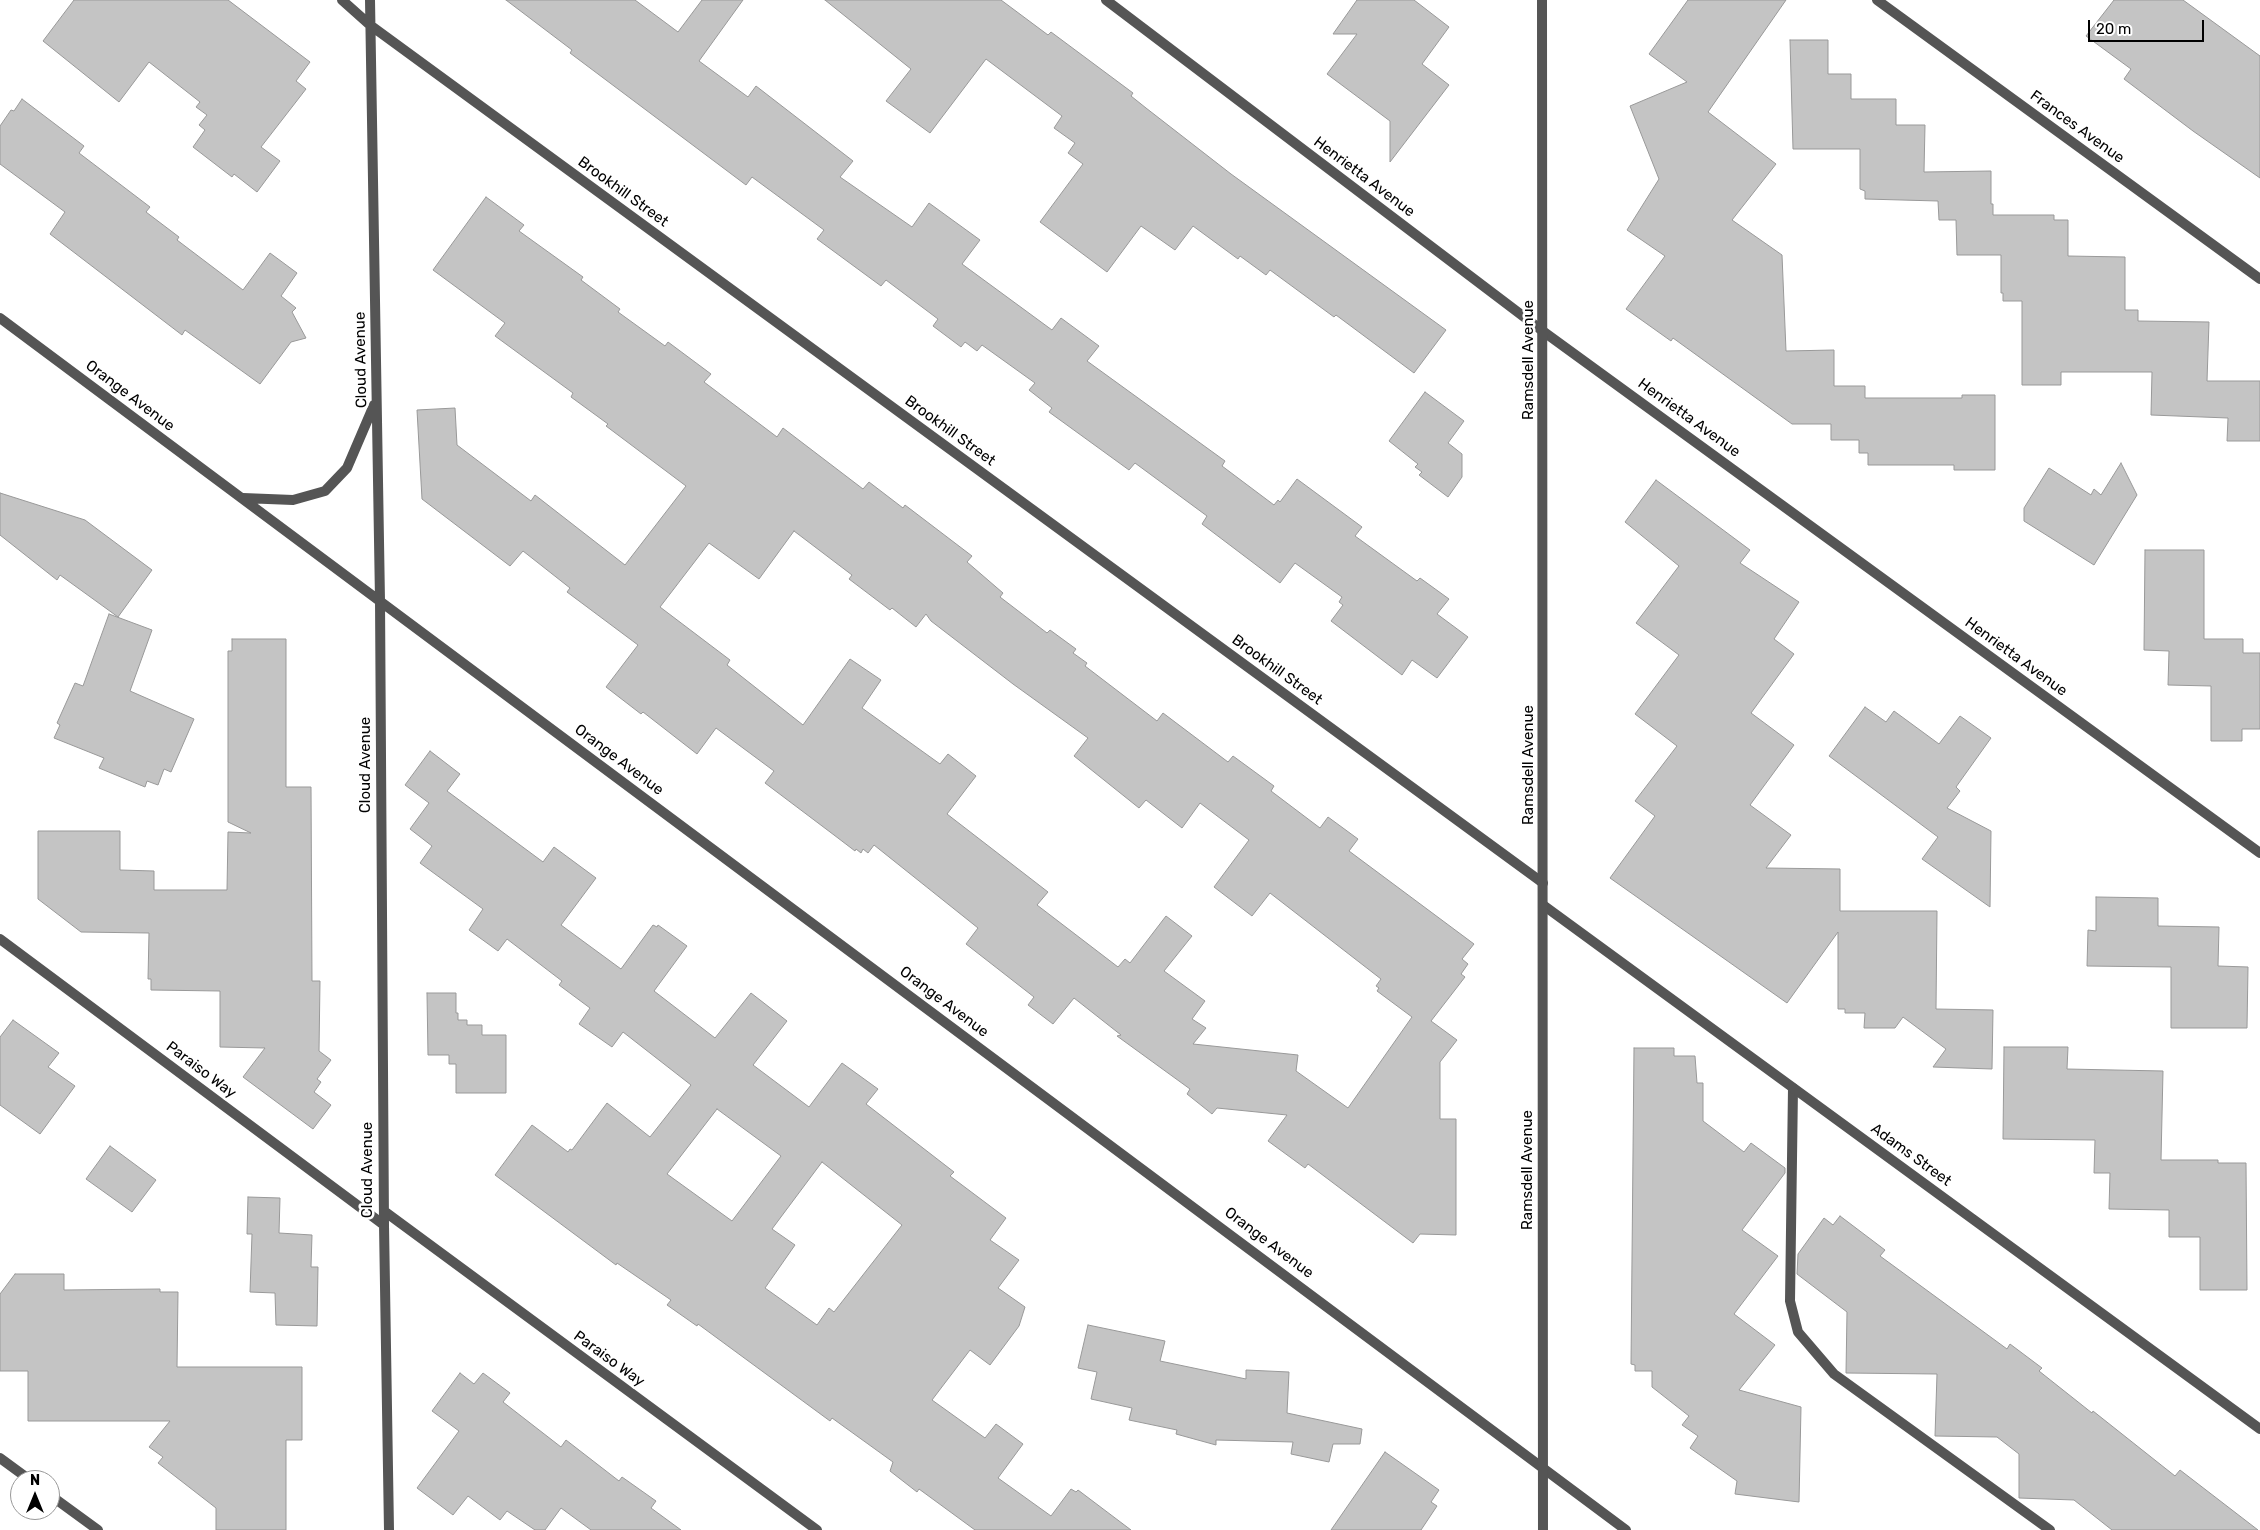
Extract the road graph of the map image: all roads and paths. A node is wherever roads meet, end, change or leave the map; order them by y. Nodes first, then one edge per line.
1 (342, 0) edge
2 (370, 0) edge
3 (1106, 0) edge
4 (1542, 0) edge
5 (1877, 0) edge
6 (370, 25) junction
7 (2260, 279) edge
8 (0, 318) edge
9 (1544, 332) junction
10 (376, 400) junction
11 (243, 498) junction
12 (380, 600) junction
13 (2260, 853) edge
14 (1544, 883) junction
15 (1544, 905) junction
16 (0, 939) edge
17 (1793, 1088) junction
18 (384, 1211) junction
19 (384, 1225) junction
20 (2260, 1429) edge
21 (0, 1458) edge
22 (1544, 1467) junction
23 (16, 1470) edge
24 (60, 1502) edge
25 (98, 1530) edge
26 (389, 1530) edge
27 (817, 1530) edge
28 (1544, 1530) edge
29 (1626, 1530) edge
30 (2050, 1530) edge

1 - 6 street, Brookhill Street
2 - 6 street, Cloud Avenue
3 - 9 street, Henrietta Avenue
4 - 9 street, Ramsdell Avenue
5 - 7 street, Frances Avenue
6 - 10 street, Cloud Avenue
6 - 14 street, Brookhill Street
8 - 11 street, Orange Avenue
9 - 13 street, Henrietta Avenue
9 - 14 street, Ramsdell Avenue
10 - 11 street
10 - 12 street, Cloud Avenue
11 - 12 street, Orange Avenue
12 - 18 street, Cloud Avenue
12 - 22 street, Orange Avenue
14 - 15 street, Ramsdell Avenue
15 - 17 street, Adams Street
15 - 22 street, Ramsdell Avenue
16 - 19 street, Paraiso Way
17 - 20 street, Adams Street
17 - 30 street
18 - 19 street, Cloud Avenue
18 - 27 street, Paraiso Way
19 - 26 street, Cloud Avenue
21 - 23 street
22 - 28 street, Ramsdell Avenue
22 - 29 street, Orange Avenue
24 - 25 street

